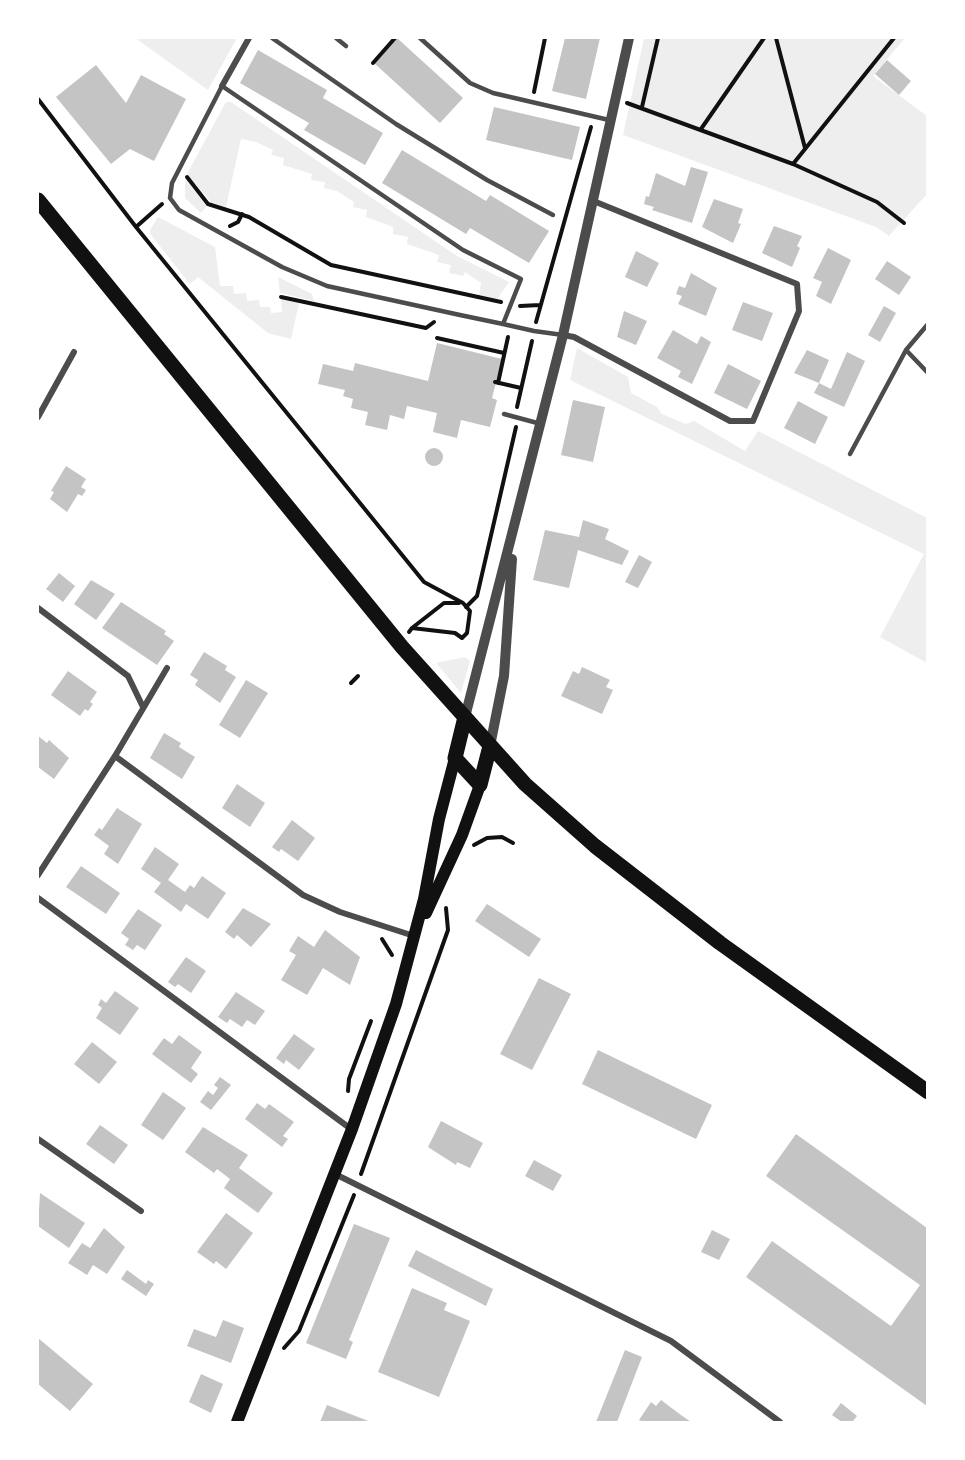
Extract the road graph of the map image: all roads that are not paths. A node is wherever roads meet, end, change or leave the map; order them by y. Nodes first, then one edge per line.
1 (249, 38) edge
2 (272, 38) edge
3 (336, 38) edge
4 (420, 38) edge
5 (629, 38) edge
6 (346, 46) dead end
7 (222, 86) junction
8 (609, 120) junction
9 (38, 200) edge
10 (591, 200) junction
11 (553, 215) dead end
12 (503, 324) junction
13 (927, 324) edge
14 (563, 335) junction
15 (906, 350) junction
16 (74, 352) dead end
17 (927, 373) edge
18 (504, 414) dead end
19 (38, 417) edge
20 (541, 424) junction
21 (850, 454) dead end
22 (513, 535) junction
23 (38, 608) edge
24 (167, 668) dead end
25 (143, 707) junction
26 (465, 717) junction
27 (490, 746) junction
28 (116, 756) junction
29 (454, 758) junction
30 (480, 785) junction
31 (38, 875) edge
32 (38, 898) edge
33 (415, 936) junction
34 (927, 1092) edge
35 (348, 1126) junction
36 (38, 1139) edge
37 (335, 1174) junction
38 (141, 1211) dead end
39 (237, 1422) edge
40 (780, 1422) edge

1 - 7 street
2 - 11 lane
3 - 6 lane
4 - 8 lane
5 - 8 street
7 - 12 lane
7 - 12 lane
8 - 10 street
9 - 26 main road
10 - 14 street
10 - 14 street
12 - 14 lane
13 - 15 lane
14 - 20 street
15 - 17 lane
15 - 21 lane
16 - 19 street
18 - 20 lane
20 - 22 street
22 - 26 street
22 - 27 street
23 - 25 street
24 - 25 street
25 - 28 street
26 - 27 main road
26 - 29 main road
27 - 30 main road
27 - 34 main road
28 - 31 street
28 - 33 street
29 - 30 main road
29 - 33 main road
30 - 33 main road
32 - 35 street
33 - 35 main road
35 - 37 main road
36 - 38 street
37 - 39 main road
37 - 40 street

